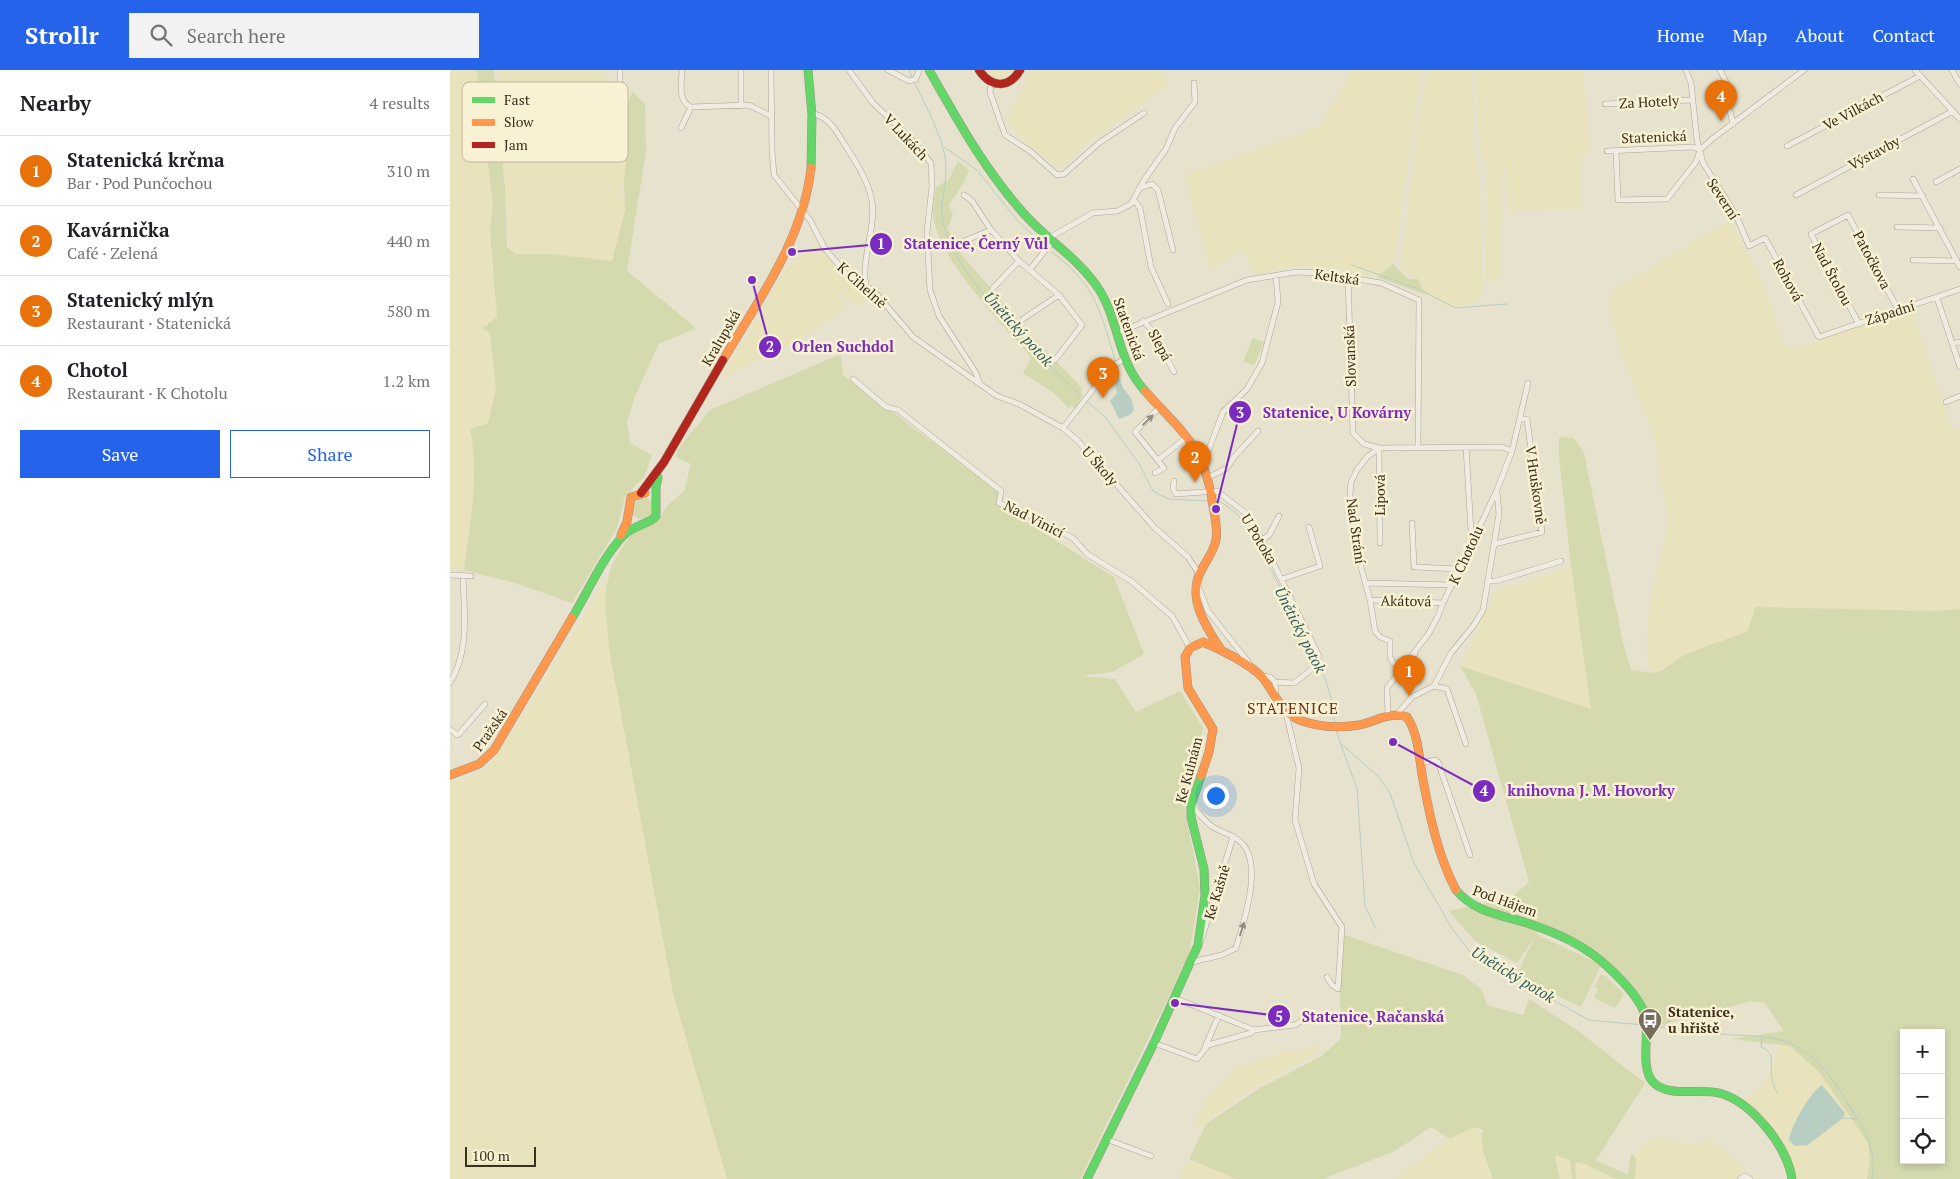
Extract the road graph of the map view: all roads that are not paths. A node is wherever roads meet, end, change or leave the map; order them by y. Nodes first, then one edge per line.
1 (620, 70) edge
2 (682, 70) edge
3 (741, 70) edge
4 (771, 70) edge
5 (808, 70) edge
6 (849, 70) edge
7 (888, 70) edge
8 (919, 70) edge
9 (929, 70) edge
10 (979, 70) edge
11 (1020, 70) edge
12 (1686, 70) edge
13 (1720, 70) edge
14 (1804, 70) edge
15 (1914, 70) edge
16 (1952, 70) edge
17 (1920, 76) junction
18 (1960, 77) edge
19 (620, 82) dead end
20 (1194, 83) dead end
21 (1960, 84) edge
22 (991, 85) junction
23 (1693, 100) junction
24 (1605, 104) dead end
25 (741, 106) junction
26 (691, 107) junction
27 (1953, 112) junction
28 (1144, 113) dead end
29 (814, 114) junction
30 (771, 116) junction
31 (1960, 119) edge
32 (1733, 124) junction
33 (681, 128) dead end
34 (1787, 146) dead end
35 (1700, 150) junction
36 (1608, 151) dead end
37 (1616, 151) junction
38 (1960, 169) edge
39 (1913, 179) dead end
40 (1936, 182) dead end
41 (1140, 188) junction
42 (964, 195) dead end
43 (1796, 195) dead end
44 (1878, 195) dead end
45 (1922, 196) junction
46 (1134, 200) junction
47 (804, 214) junction
48 (1848, 215) joint
49 (1897, 227) dead end
50 (1940, 228) junction
51 (991, 230) junction
52 (957, 244) dead end
53 (1049, 244) junction
54 (1749, 246) joint
55 (1173, 250) dead end
56 (1913, 260) dead end
57 (1019, 261) junction
58 (1958, 264) edge
59 (1030, 269) junction
60 (1276, 276) junction
61 (1348, 277) junction
62 (866, 286) junction
63 (993, 288) dead end
64 (1960, 289) edge
65 (1059, 295) junction
66 (1937, 298) junction
67 (1168, 304) dead end
68 (1896, 306) dead end
69 (1023, 319) dead end
70 (1143, 321) junction
71 (1859, 324) junction
72 (1117, 333) junction
73 (1819, 337) joint
74 (1960, 342) edge
75 (1952, 344) junction
76 (1055, 360) dead end
77 (1121, 361) junction
78 (1960, 367) edge
79 (1174, 372) dead end
80 (853, 379) dead end
81 (979, 382) junction
82 (1528, 383) dead end
83 (1960, 396) edge
84 (1946, 402) dead end
85 (1160, 407) junction
86 (1524, 419) junction
87 (1063, 428) junction
88 (1258, 432) dead end
89 (1187, 437) junction
90 (1418, 446) junction
91 (1466, 447) junction
92 (1380, 448) junction
93 (1512, 451) junction
94 (1158, 460) junction
95 (664, 462) junction
96 (1204, 462) junction
97 (1155, 473) dead end
98 (1209, 476) junction
99 (1174, 480) dead end
100 (1497, 490) junction
101 (642, 493) junction
102 (1211, 493) junction
103 (656, 501) junction
104 (627, 514) junction
105 (1279, 516) dead end
106 (1412, 523) dead end
107 (639, 524) junction
108 (1309, 527) dead end
109 (1474, 537) junction
110 (1262, 540) junction
111 (1380, 543) dead end
112 (616, 544) junction
113 (1495, 544) junction
114 (1561, 561) dead end
115 (1459, 570) junction
116 (450, 575) edge
117 (463, 576) junction
118 (471, 576) dead end
119 (1198, 578) junction
120 (1282, 579) junction
121 (1489, 581) junction
122 (1365, 583) junction
123 (1452, 585) junction
124 (1370, 600) junction
125 (1443, 603) junction
126 (1206, 626) junction
127 (1203, 642) junction
128 (1190, 648) junction
129 (1221, 650) junction
130 (1415, 654) junction
131 (1319, 656) dead end
132 (1250, 668) junction
133 (1312, 669) dead end
134 (1261, 676) junction
135 (1274, 682) junction
136 (450, 683) edge
137 (1434, 686) junction
138 (1276, 699) junction
139 (485, 704) dead end
140 (1286, 712) junction
141 (1398, 713) junction
142 (1388, 716) junction
143 (452, 731) edge
144 (450, 738) edge
145 (1466, 744) dead end
146 (1420, 763) junction
147 (450, 775) edge
148 (1191, 805) junction
149 (1233, 837) junction
150 (1470, 854) dead end
151 (1198, 945) junction
152 (1192, 962) junction
153 (1327, 977) dead end
154 (1175, 998) junction
155 (1218, 1015) junction
156 (1306, 1018) dead end
157 (1254, 1030) junction
158 (1154, 1043) junction
159 (1204, 1048) junction
160 (1106, 1139) junction
161 (1152, 1156) dead end
162 (1087, 1179) edge
163 (1740, 1179) edge
164 (1750, 1179) edge
165 (1792, 1179) edge

1 - 19 street
2 - 26 street
3 - 25 street
4 - 30 street, K Cihelně
5 - 29 street, Kralupská
6 - 81 street, V Lukách
7 - 8 street
9 - 53 street, Statenická
10 - 22 street
11 - 22 street
12 - 23 street, Severní
13 - 32 street
14 - 32 street
15 - 17 street
16 - 18 street
16 - 21 street
17 - 27 street
17 - 34 street, Ve Vilkách
20 - 41 street
22 - 28 street
23 - 24 street, Za Hotely
23 - 35 street, Severní
25 - 26 street
25 - 30 street
26 - 33 street
27 - 31 street
27 - 43 street, Výstavby
29 - 47 street, Kralupská
29 - 62 street
30 - 47 street, K Cihelně
32 - 35 street
35 - 37 street, Statenická
35 - 37 street
35 - 54 street, Severní
36 - 37 street, Statenická
38 - 40 street
39 - 45 street
41 - 46 street
41 - 55 street
42 - 51 street
44 - 45 street
45 - 50 street
46 - 53 street
46 - 67 street
47 - 62 street, K Cihelně
47 - 95 street, Kralupská
48 - 68 street, Patočkova
48 - 71 street, Nad Štolou
49 - 50 street
50 - 58 street
51 - 52 street
51 - 57 street
53 - 59 street
53 - 72 street, Statenická
54 - 73 street, Rohová
56 - 58 street
57 - 59 street
57 - 63 street
59 - 65 street
60 - 61 street, Keltská
60 - 70 street, Keltská
60 - 96 street
61 - 90 street, Keltská
61 - 92 street, Slovanská
62 - 81 street, K Cihelně
64 - 66 street, Západní
65 - 69 street
65 - 76 street
66 - 71 street, Západní
66 - 75 street
70 - 72 street, Keltská
70 - 79 street, Slepá
71 - 73 street, Západní
72 - 77 street, Statenická
74 - 75 street
75 - 78 street
77 - 85 street, Statenická
77 - 87 street
80 - 128 street, Nad Vinicí
81 - 87 street, U Školy
82 - 86 street, K Chotolu
83 - 84 street
85 - 89 street, Statenická
94 -> 85 street
86 - 93 street, K Chotolu
86 - 113 street, V Hruškovně
87 - 119 street, U Školy
88 - 98 street
89 - 94 street
89 - 96 street, Statenická
90 - 91 street
90 - 92 street
91 - 93 street
91 - 109 street
92 - 111 street, Lipová
92 - 122 street, Nad Strání
93 - 100 street, K Chotolu
94 - 97 street
95 - 101 street, Kralupská
95 - 103 street
96 - 98 street, Statenická
98 - 102 street, Statenická
99 - 102 street
100 - 109 street, K Chotolu
100 - 113 street
101 - 103 street
101 - 104 street
102 - 110 street, U Potoka
102 - 119 street, Statenická
103 - 107 street
104 - 107 street
104 - 112 street
105 - 110 street
106 - 115 street
107 - 112 street
108 - 120 street
109 - 115 street, K Chotolu
110 - 120 street, U Potoka
112 - 147 street, Pražská
113 - 121 street
114 - 121 street
115 - 123 street, K Chotolu
116 - 117 street
117 - 118 street
117 - 136 street
119 - 126 street
119 - 132 street, U Školy
120 - 131 street, U Potoka
121 - 137 street
122 - 123 street
122 - 124 street, Nad Strání
123 - 125 street, K Chotolu
124 - 125 street, Akátová
124 - 130 street, Nad Strání
125 - 130 street, K Chotolu
126 - 127 street
126 - 129 street
127 - 128 street
127 - 129 street
128 - 148 street, Ke Kulnám
129 - 132 street
130 - 142 street, K Chotolu
132 - 134 street
133 - 135 street
134 - 135 street
134 - 138 street
135 - 138 street
137 - 141 street
137 - 145 street
138 - 140 street
139 - 143 street
140 - 142 street
140 - 153 street
141 - 142 street
141 - 146 street, Pod Hájem
143 - 144 street
146 - 150 street
146 - 165 street, Pod Hájem
148 - 149 street
148 - 151 street, Ke Kulnám
149 - 151 street, Ke Kašně
152 -> 149 street
151 - 152 street, Ke Kulnám
152 - 154 street, Ke Kulnám
154 - 155 street
154 - 158 street, Ke Kulnám
155 - 157 street
155 - 159 street
156 - 157 street
157 - 159 street
158 - 159 street
158 - 160 street, Ke Kulnám
160 - 161 street
160 - 162 street, Ke Kulnám
163 - 164 street

